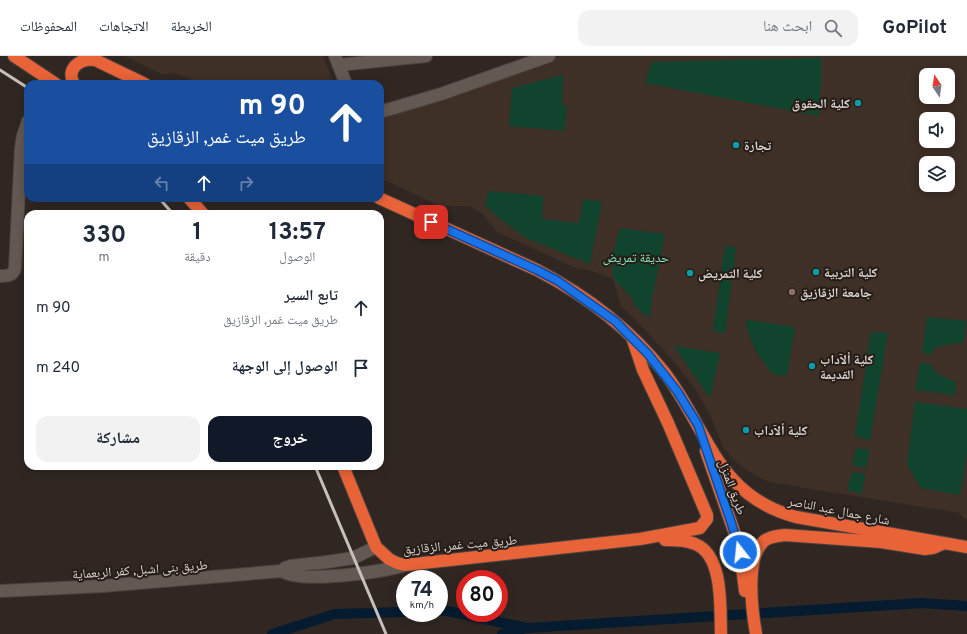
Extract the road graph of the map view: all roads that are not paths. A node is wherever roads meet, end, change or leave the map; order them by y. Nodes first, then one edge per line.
1 (87, 56) edge
2 (426, 56) edge
3 (549, 56) edge
4 (18, 57) edge
5 (531, 59) edge
6 (337, 60) edge
7 (98, 61) junction
8 (50, 80) edge
9 (73, 80) edge
10 (137, 80) edge
11 (344, 80) edge
12 (384, 111) edge
13 (24, 131) edge
14 (384, 200) edge
15 (192, 202) edge
16 (200, 210) edge
17 (0, 276) edge
18 (632, 337) junction
19 (698, 425) junction
20 (345, 470) edge
21 (640, 539) junction
22 (944, 543) junction
23 (376, 547) junction
24 (967, 547) edge
25 (406, 565) junction
26 (282, 571) junction
27 (747, 582) junction
28 (0, 591) edge
29 (721, 634) edge
30 (749, 634) edge
31 (756, 634) edge

1 - 7 highway
2 - 6 street
3 - 5 street
4 - 8 highway
5 - 12 street
6 - 11 street
7 - 9 highway
7 - 10 highway
13 - 17 street
14 - 18 highway, طريق ميت غمر, الزقازيق
15 - 16 highway
18 - 19 highway, طريق ميت غمر, الزقازيق
18 - 21 highway, طريق ميت غمر, الزقازيق
19 - 22 highway, شارع جمال عبد الناصر
19 - 27 highway, طريق المنزل
20 - 23 highway, طريق ميت غمر, الزقازيق
21 - 25 highway, طريق ميت غمر, الزقازيق
21 - 29 highway, طريق ميت غمر, الزقازيق
22 - 24 highway, شارع جمال عبد الناصر
22 - 27 highway
23 - 25 highway, طريق ميت غمر, الزقازيق
23 - 26 street
25 - 26 street
26 - 28 street, طريق بنى اشبل, كفر الربعماية
27 - 30 highway
27 - 31 highway

